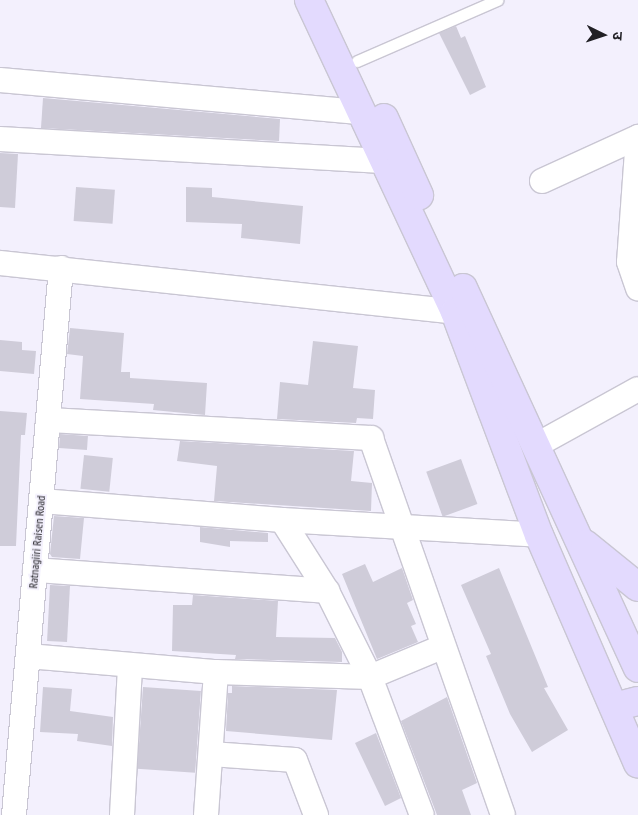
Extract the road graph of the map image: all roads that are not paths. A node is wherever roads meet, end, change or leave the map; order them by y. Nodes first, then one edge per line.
1 (309, 0) edge
2 (328, 0) edge
3 (497, 0) edge
4 (357, 61) junction
5 (0, 80) edge
6 (362, 112) junction
7 (0, 139) edge
8 (382, 161) junction
9 (637, 176) edge
10 (542, 181) dead end
11 (0, 263) edge
12 (61, 268) junction
13 (635, 271) edge
14 (454, 312) junction
15 (638, 389) edge
16 (48, 420) junction
17 (536, 446) junction
18 (41, 501) junction
19 (282, 520) junction
20 (400, 527) junction
21 (540, 535) junction
22 (580, 540) junction
23 (35, 570) junction
24 (638, 586) edge
25 (327, 591) junction
26 (442, 647) junction
27 (28, 656) junction
28 (637, 663) edge
29 (130, 665) junction
30 (596, 666) junction
31 (216, 672) junction
32 (370, 678) junction
33 (626, 704) edge
34 (211, 754) junction
35 (638, 764) edge
36 (14, 815) edge
37 (122, 815) edge
38 (206, 815) edge
39 (316, 815) edge
40 (422, 815) edge
41 (503, 815) edge

1 - 6 main road
2 - 4 main road
3 - 4 lane
4 - 17 main road
5 - 6 street
6 - 8 main road
7 - 8 street
8 - 14 main road
9 - 10 street
9 - 13 street
11 - 12 street
12 - 14 street
12 - 16 street, Ratnagiiri Raisen Road
14 - 21 main road
15 - 17 street
16 - 18 street, Ratnagiiri Raisen Road
16 - 20 street
17 - 22 main road
18 - 19 street
18 - 23 street, Ratnagiiri Raisen Road
19 - 20 street
19 - 25 street
20 - 21 street
20 - 26 street
21 - 30 main road
22 - 24 main road
22 - 28 main road
23 - 25 street
23 - 27 street, Ratnagiiri Raisen Road
25 - 32 street
26 - 32 street
26 - 41 street
27 - 29 street
27 - 36 street, Ratnagiiri Raisen Road
28 - 30 main road
29 - 31 street
29 - 37 street
30 - 33 main road
31 - 32 street
31 - 34 street
32 - 40 street
33 - 35 main road
34 - 38 street
34 - 39 street

